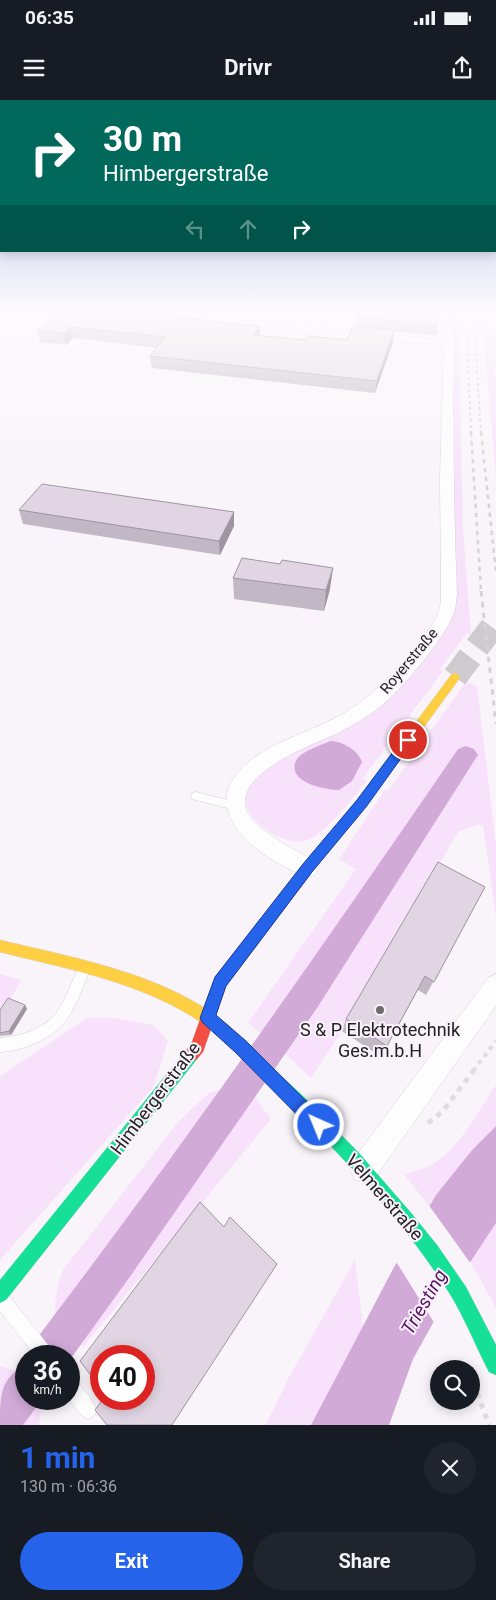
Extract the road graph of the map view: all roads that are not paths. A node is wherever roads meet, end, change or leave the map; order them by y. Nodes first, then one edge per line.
1 (450, 373) edge
2 (455, 677) tunnel mouth
3 (196, 796) dead end
4 (235, 806) junction
5 (308, 868) junction
6 (0, 946) edge
7 (85, 967) junction
8 (496, 986) edge
9 (208, 1018) junction
10 (0, 1045) edge
11 (364, 1170) junction
12 (0, 1294) edge
13 (0, 1298) edge
14 (37, 1345) edge
15 (496, 1365) edge
16 (80, 1400) edge
17 (88, 1410) dead end

1 - 4 street, Royerstraße
2 - 5 street, Himbergerstraße
3 - 4 lane
4 - 5 street
5 - 9 street, Himbergerstraße
6 - 7 street, Velmerstraße
7 - 9 street, Velmerstraße
7 - 10 lane
8 - 11 street
9 - 11 street, Velmerstraße
9 - 12 street, Himbergerstraße
11 - 15 street, Velmerstraße
13 - 14 lane
16 - 17 lane

